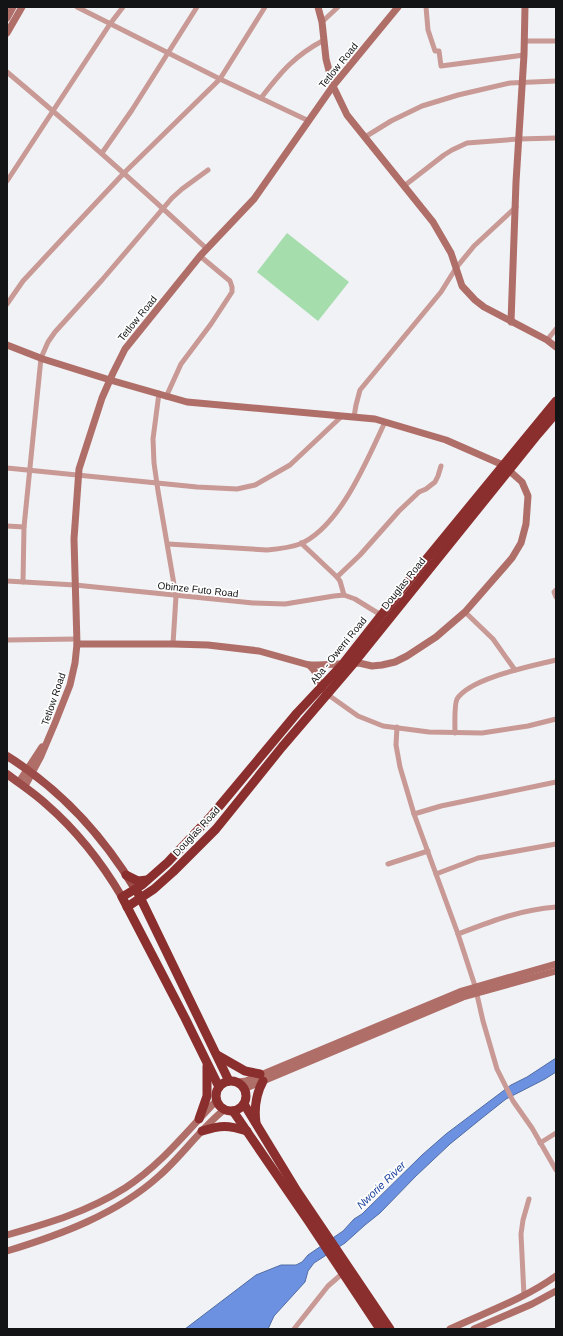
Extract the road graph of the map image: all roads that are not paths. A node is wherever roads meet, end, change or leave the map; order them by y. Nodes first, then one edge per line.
1 (13, 7) edge
2 (22, 7) edge
3 (77, 7) edge
4 (124, 7) edge
5 (197, 7) edge
6 (265, 7) edge
7 (318, 7) edge
8 (338, 7) edge
9 (398, 7) edge
10 (426, 7) edge
11 (525, 7) edge
12 (7, 18) edge
13 (322, 22) junction
14 (110, 24) junction
15 (7, 33) edge
16 (324, 40) junction
17 (524, 41) junction
18 (556, 41) edge
19 (168, 53) junction
20 (524, 56) junction
21 (7, 72) edge
22 (220, 79) junction
23 (556, 81) edge
24 (523, 82) junction
25 (333, 86) junction
26 (261, 98) junction
27 (54, 111) junction
28 (309, 121) junction
29 (365, 137) junction
30 (556, 138) edge
31 (519, 139) junction
32 (102, 153) junction
33 (208, 170) dead end
34 (124, 173) junction
35 (7, 180) edge
36 (404, 186) junction
37 (516, 207) junction
38 (163, 209) junction
39 (206, 249) junction
40 (200, 256) junction
41 (456, 268) junction
42 (7, 304) edge
43 (511, 322) junction
44 (556, 329) edge
45 (547, 340) junction
46 (7, 345) edge
47 (556, 347) edge
48 (41, 358) junction
49 (110, 380) junction
50 (162, 395) junction
51 (556, 401) edge
52 (556, 413) edge
53 (342, 416) junction
54 (354, 417) junction
55 (385, 422) junction
56 (441, 466) dead end
57 (506, 467) junction
58 (7, 468) edge
59 (30, 470) junction
60 (78, 476) junction
61 (156, 483) junction
62 (7, 526) edge
63 (24, 527) junction
64 (302, 543) junction
65 (168, 544) junction
66 (337, 577) junction
67 (7, 581) edge
68 (23, 582) junction
69 (76, 585) junction
70 (556, 590) edge
71 (344, 595) junction
72 (176, 596) junction
73 (556, 597) edge
74 (465, 612) junction
75 (381, 615) junction
76 (7, 640) edge
77 (77, 642) junction
78 (173, 644) junction
79 (556, 660) edge
80 (353, 664) junction
81 (309, 665) junction
82 (342, 665) junction
83 (515, 670) junction
84 (324, 691) junction
85 (556, 719) edge
86 (397, 728) junction
87 (454, 733) junction
88 (7, 756) edge
89 (30, 771) junction
90 (7, 774) edge
91 (556, 782) edge
92 (22, 784) junction
93 (414, 814) junction
94 (556, 844) edge
95 (428, 851) junction
96 (388, 864) dead end
97 (436, 874) junction
98 (126, 875) junction
99 (147, 880) junction
100 (135, 889) junction
101 (154, 889) junction
102 (122, 897) junction
103 (140, 898) junction
104 (127, 907) junction
105 (556, 907) edge
106 (147, 912) junction
107 (458, 934) junction
108 (556, 964) edge
109 (556, 972) edge
110 (476, 990) junction
111 (196, 1013) junction
112 (185, 1018) junction
113 (217, 1055) junction
114 (207, 1064) junction
115 (262, 1077) junction
116 (233, 1082) junction
117 (219, 1087) junction
118 (246, 1092) junction
119 (217, 1100) junction
120 (244, 1104) junction
121 (229, 1110) junction
122 (199, 1119) junction
123 (256, 1125) junction
124 (247, 1130) junction
125 (202, 1131) junction
126 (556, 1133) edge
127 (540, 1143) junction
128 (556, 1170) edge
129 (529, 1199) dead end
130 (312, 1220) junction
131 (7, 1235) edge
132 (7, 1251) edge
133 (343, 1268) junction
134 (556, 1276) edge
135 (556, 1291) edge
136 (524, 1296) junction
137 (514, 1300) junction
138 (519, 1309) junction
139 (294, 1329) edge
140 (380, 1329) edge
141 (390, 1329) edge
142 (450, 1329) edge
143 (474, 1329) edge

1 - 12 street
2 - 15 street
3 - 14 street
4 - 14 street
5 - 19 street
6 - 22 street
7 - 13 street
8 - 13 street
9 - 25 street, Tetlow Road
10 - 20 street
11 - 17 street
13 - 16 street
14 - 19 street
14 - 27 street
16 - 25 street
16 - 26 street
17 - 18 street
17 - 20 street
19 - 22 street
19 - 32 street
20 - 24 street
21 - 27 street
22 - 26 street
22 - 34 street
23 - 24 street
24 - 29 street
24 - 31 street
25 - 28 street, Tetlow Road
25 - 29 street
26 - 28 street
27 - 32 street
27 - 35 street
28 - 39 street, Tetlow Road
29 - 36 street
30 - 31 street
31 - 36 street
31 - 37 street
32 - 34 street
33 - 38 street
34 - 38 street
34 - 42 street
36 - 41 street
37 - 41 street
37 - 43 street
38 - 39 street
38 - 48 street
39 - 40 street, Tetlow Road
40 - 49 street, Tetlow Road
40 - 50 street
41 - 43 street
41 - 54 street
43 - 45 street
44 - 45 street
45 - 47 street
46 - 48 street
48 - 49 street
48 - 59 street
49 - 50 street
49 - 60 street, Tetlow Road
50 - 53 street
50 - 61 street
51 - 57 highway, Aba - Owerri Road
52 - 57 highway, Douglas Road
53 - 54 street
53 - 61 street
54 - 55 street
55 - 57 street
55 - 64 street
56 - 66 street
57 - 74 street
57 - 75 highway, Aba - Owerri Road
57 - 80 highway, Douglas Road
58 - 59 street
59 - 60 street
59 - 63 street
60 - 61 street
60 - 69 street, Tetlow Road
61 - 65 street
62 - 63 street
63 - 68 street
64 - 65 street
64 - 66 street
65 - 72 street
66 - 71 street
67 - 68 street, Obinze Futo Road
68 - 69 street, Obinze Futo Road
69 - 72 street, Obinze Futo Road
69 - 77 street, Tetlow Road
70 - 73 street
71 - 72 street, Obinze Futo Road
71 - 75 street
72 - 78 street
74 - 80 street
74 - 83 street
75 - 82 highway, Aba - Owerri Road
76 - 77 street
77 - 78 street
77 - 89 street, Tetlow Road
78 - 81 street
79 - 83 street
80 - 82 street
80 - 84 highway, Douglas Road
81 - 82 street
81 - 84 street
82 - 84 highway, Aba - Owerri Road
83 - 87 street
84 - 86 street
84 - 99 highway, Aba - Owerri Road
84 - 101 highway, Douglas Road
85 - 87 street
86 - 87 street
86 - 93 street
88 - 89 main road
89 - 92 street, Tetlow Road
89 - 98 main road
90 - 92 main road
91 - 93 street
92 - 102 main road
93 - 95 street
94 - 97 street
95 - 96 street
95 - 97 street
97 - 107 street
98 - 99 highway
98 - 100 main road
99 - 100 highway, Aba - Owerri Road
100 - 102 highway, Aba - Owerri Road
100 - 103 highway
101 - 103 highway
101 - 106 highway
102 - 104 highway
103 - 104 highway
103 - 106 highway
104 - 112 highway
105 - 107 street
106 - 111 highway
107 - 110 street
108 - 110 street
109 - 110 street
110 - 115 street
110 - 127 street
111 - 112 highway
111 - 113 highway
112 - 114 highway
113 - 115 highway
113 - 116 highway
114 - 117 highway
114 - 122 highway
115 - 116 street
115 - 118 street
115 - 123 highway
116 - 117 highway
116 - 118 highway
117 - 119 highway
118 - 120 highway
119 - 121 highway
119 - 122 street
120 - 121 highway
120 - 123 highway
121 - 124 highway
121 - 125 street
122 - 131 street
123 - 130 highway
124 - 125 highway
124 - 130 highway
125 - 132 street
126 - 127 street
127 - 128 street
129 - 136 street
130 - 133 highway
133 - 139 street
133 - 140 highway
133 - 141 highway
134 - 136 street
135 - 138 street
136 - 137 street
137 - 138 street
137 - 142 street
138 - 143 street

